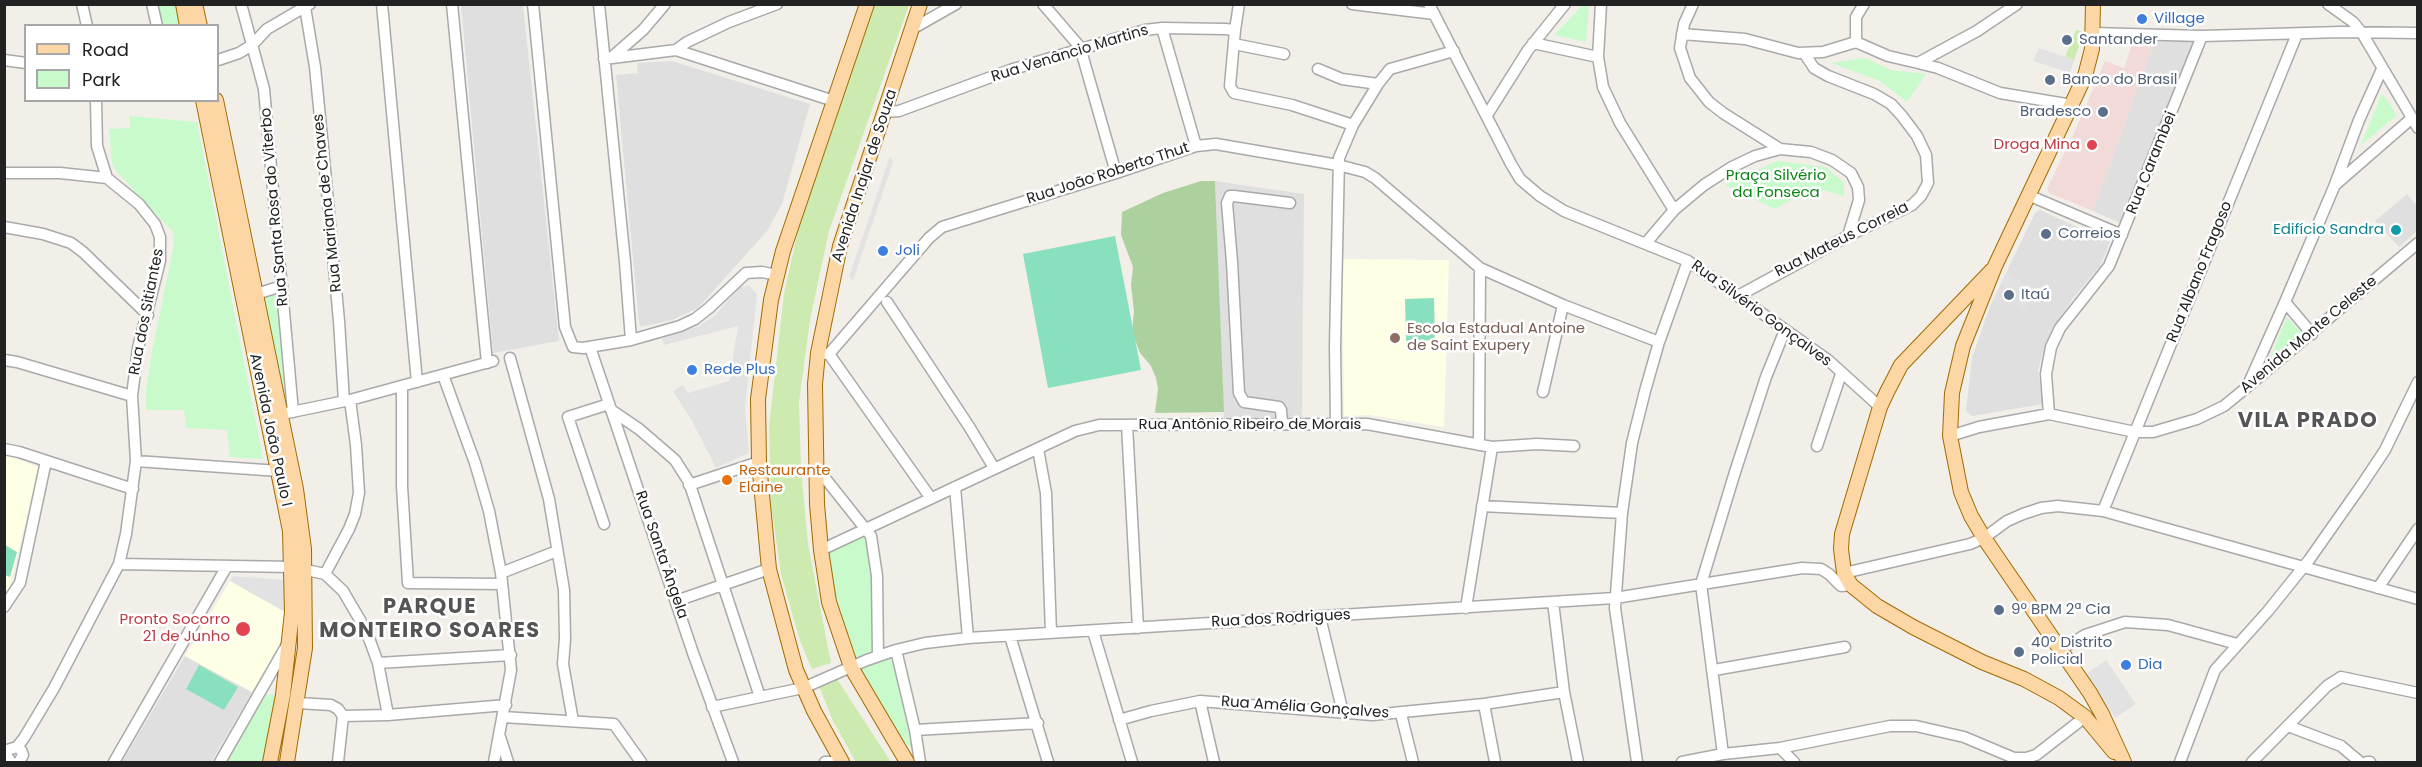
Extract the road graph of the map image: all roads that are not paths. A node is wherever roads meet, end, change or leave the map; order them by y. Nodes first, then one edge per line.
1 (82, 4) edge
2 (152, 4) edge
3 (183, 4) edge
4 (195, 4) edge
5 (241, 4) edge
6 (382, 4) edge
7 (453, 4) edge
8 (533, 4) edge
9 (599, 4) edge
10 (665, 4) edge
11 (777, 4) edge
12 (867, 4) edge
13 (920, 4) edge
14 (956, 4) edge
15 (1043, 4) edge
16 (1239, 4) edge
17 (1352, 4) edge
18 (1565, 4) edge
19 (1601, 4) edge
20 (1693, 4) edge
21 (1864, 4) edge
22 (2017, 4) edge
23 (2093, 4) edge
24 (2328, 4) edge
25 (307, 6) edge
26 (1432, 9) edge
27 (87, 24) edge
28 (157, 24) edge
29 (188, 24) edge
30 (200, 24) edge
31 (1162, 28) junction
32 (912, 29) junction
33 (1235, 30) junction
34 (2093, 33) junction
35 (2362, 33) junction
36 (2418, 33) edge
37 (1682, 34) junction
38 (2297, 34) junction
39 (2202, 36) junction
40 (1856, 42) junction
41 (1533, 43) junction
42 (1234, 44) junction
43 (252, 45) junction
44 (1080, 47) junction
45 (676, 50) junction
46 (1454, 51) junction
47 (1804, 53) junction
48 (1284, 54) dead end
49 (1598, 57) junction
50 (608, 58) junction
51 (4, 60) edge
52 (219, 60) edge
53 (24, 63) edge
54 (1918, 63) junction
55 (1318, 69) dead end
56 (2382, 69) junction
57 (1378, 84) junction
58 (96, 102) edge
59 (203, 102) edge
60 (216, 102) edge
61 (834, 102) junction
62 (2072, 105) junction
63 (885, 112) junction
64 (1487, 115) junction
65 (2415, 123) edge
66 (1353, 125) junction
67 (1196, 146) junction
68 (1780, 149) junction
69 (1338, 165) junction
70 (4, 173) edge
71 (1116, 173) junction
72 (107, 178) junction
73 (2334, 187) junction
74 (2028, 195) junction
75 (1290, 203) dead end
76 (1674, 210) junction
77 (4, 227) edge
78 (2122, 235) junction
79 (1848, 236) junction
80 (1646, 243) junction
81 (2418, 243) edge
82 (1688, 261) junction
83 (1995, 266) junction
84 (1480, 268) junction
85 (777, 275) junction
86 (282, 286) junction
87 (256, 294) junction
88 (1737, 296) junction
89 (887, 302) dead end
90 (2285, 302) junction
91 (1563, 305) junction
92 (1958, 306) junction
93 (148, 315) junction
94 (1976, 316) junction
95 (1785, 330) junction
96 (2312, 334) junction
97 (631, 340) junction
98 (1659, 342) junction
99 (590, 347) junction
100 (823, 353) junction
101 (510, 358) dead end
102 (4, 360) edge
103 (1841, 374) junction
104 (443, 375) junction
105 (259, 377) junction
106 (417, 382) junction
107 (2418, 382) edge
108 (402, 386) junction
109 (2246, 388) junction
110 (1543, 392) dead end
111 (132, 396) junction
112 (347, 400) junction
113 (610, 407) junction
114 (1880, 407) junction
115 (287, 413) junction
116 (2049, 414) junction
117 (1336, 422) junction
118 (1282, 423) junction
119 (1127, 425) junction
120 (2135, 432) junction
121 (1950, 436) junction
122 (1479, 445) junction
123 (1574, 446) dead end
124 (1817, 446) dead end
125 (1492, 447) junction
126 (4, 449) edge
127 (1038, 449) junction
128 (46, 461) junction
129 (136, 461) junction
130 (759, 462) junction
131 (815, 465) junction
132 (994, 468) junction
133 (279, 471) junction
134 (689, 485) junction
135 (955, 487) junction
136 (133, 489) junction
137 (930, 497) junction
138 (1482, 506) junction
139 (2103, 511) junction
140 (1622, 513) junction
141 (604, 524) dead end
142 (866, 529) junction
143 (2418, 529) edge
144 (1984, 538) junction
145 (821, 550) junction
146 (557, 551) junction
147 (119, 564) junction
148 (227, 566) junction
149 (2302, 567) junction
150 (299, 568) junction
151 (769, 569) junction
152 (1844, 573) junction
153 (325, 574) junction
154 (501, 579) junction
155 (1701, 584) junction
156 (723, 585) junction
157 (1851, 585) junction
158 (2378, 588) junction
159 (1615, 598) junction
160 (2418, 599) edge
161 (676, 601) junction
162 (1552, 602) junction
163 (4, 607) edge
164 (1466, 608) junction
165 (1320, 617) junction
166 (1138, 628) junction
167 (1093, 630) junction
168 (1051, 633) junction
169 (1010, 636) junction
170 (968, 638) junction
171 (289, 641) junction
172 (2237, 644) junction
173 (1845, 647) dead end
174 (896, 650) junction
175 (2060, 650) junction
176 (511, 655) junction
177 (878, 656) junction
178 (378, 663) junction
179 (851, 667) junction
180 (1714, 670) junction
181 (285, 678) junction
182 (266, 680) junction
183 (2084, 684) junction
184 (803, 688) junction
185 (1564, 692) junction
186 (2418, 693) edge
187 (299, 697) junction
188 (760, 697) junction
189 (1200, 701) junction
190 (2064, 703) junction
191 (1484, 704) junction
192 (506, 705) junction
193 (712, 706) junction
194 (1343, 713) junction
195 (1401, 714) junction
196 (388, 715) junction
197 (343, 716) junction
198 (503, 717) junction
199 (2085, 717) junction
200 (1119, 720) junction
201 (573, 721) junction
202 (1038, 723) junction
203 (2288, 726) junction
204 (915, 730) junction
205 (499, 735) junction
206 (1780, 748) junction
207 (1723, 754) junction
208 (13, 756) edge
209 (114, 762) edge
210 (220, 762) edge
211 (270, 762) edge
212 (287, 762) edge
213 (338, 762) edge
214 (494, 762) edge
215 (508, 762) edge
216 (641, 762) edge
217 (733, 762) edge
218 (825, 762) edge
219 (842, 762) edge
220 (907, 762) edge
221 (920, 762) edge
222 (1048, 762) edge
223 (1132, 762) edge
224 (1214, 762) edge
225 (1413, 762) edge
226 (1495, 762) edge
227 (1578, 762) edge
228 (1637, 762) edge
229 (1682, 762) edge
230 (1794, 762) edge
231 (2124, 762) edge
232 (2180, 762) edge
233 (2252, 762) edge
234 (2360, 762) edge

1 - 27 street
2 - 28 street
3 - 29 main road
4 - 30 main road
5 - 43 street, Rua Santa Rosa do Viterbo
6 - 106 street
7 - 104 street
8 - 99 street
9 - 50 street
10 - 50 street
11 - 45 street
12 - 61 main road
13 - 32 main road, Avenida Inajar de Souza
14 - 32 street
15 - 44 street
16 - 33 street
17 - 26 street
18 - 41 street
19 - 49 street
20 - 37 street
21 - 40 street
22 - 54 street
23 - 34 main road
24 - 35 street
25 - 43 street
25 - 112 street, Rua Mariana de Chaves
26 - 46 street, Rua Silvério Gonçalves
31 - 33 street, Rua Venâncio Martins
31 - 44 street, Rua Venâncio Martins
31 - 67 street
32 - 63 main road, Avenida Inajar de Souza
33 - 42 street
34 - 39 street
34 - 62 main road
35 - 36 street
35 - 38 street
35 - 56 street
37 - 47 street
37 - 68 street
38 - 39 street
38 - 120 street, Rua Albano Fragoso
39 - 78 street, Rua Carambei
40 - 47 street
40 - 54 street
41 - 49 street
41 - 64 street
42 - 48 street
42 - 66 street
43 - 52 street
43 - 86 street, Rua Santa Rosa do Viterbo
44 - 63 street, Rua Venâncio Martins
44 - 71 street
45 - 50 street
45 - 61 street
46 - 57 street
46 - 64 street, Rua Silvério Gonçalves
47 - 79 street, Rua Mateus Correia
49 - 76 street
50 - 97 street
51 - 53 street
54 - 62 street
55 - 57 street
56 - 65 street
56 - 73 street
57 - 66 street
58 - 72 street
59 - 105 main road, Avenida João Paulo I
60 - 87 main road, Avenida João Paulo I
61 - 85 main road
62 - 74 main road
63 - 100 main road, Avenida Inajar de Souza
64 - 80 street, Rua Silvério Gonçalves
65 - 73 street
66 - 69 street
67 - 69 street, Rua João Roberto Thut
67 - 71 street, Rua João Roberto Thut
68 - 76 street
68 - 79 street
69 - 84 street, Rua João Roberto Thut
69 - 117 street
70 - 72 street
71 - 100 street, Rua João Roberto Thut
72 - 93 street, Rua dos Sitiantes
73 - 90 street
74 - 78 street
74 - 83 main road
75 - 118 street
76 - 80 street
77 - 93 street
78 - 116 street, Rua Carambei
79 - 88 street, Rua Mateus Correia
80 - 82 street, Rua Silvério Gonçalves
81 - 96 street, Avenida Monte Celeste
82 - 88 street, Rua Silvério Gonçalves
82 - 98 street
83 - 92 main road
83 - 94 main road
84 - 91 street, Rua João Roberto Thut
84 - 122 street
85 - 97 street
85 - 130 main road
86 - 87 street
86 - 115 street, Rua Santa Rosa do Viterbo
87 - 115 main road, Avenida João Paulo I
88 - 95 street, Rua Silvério Gonçalves
89 - 132 street
90 - 96 street
90 - 109 street
91 - 98 street, Rua João Roberto Thut
91 - 110 street
92 - 94 main road
92 - 114 main road
93 - 111 street, Rua dos Sitiantes
94 - 121 main road
95 - 103 street, Rua Silvério Gonçalves
95 - 155 street
96 - 109 street, Avenida Monte Celeste
97 - 99 street
98 - 140 street
99 - 113 street, Rua Santa Ângela
100 - 131 main road, Avenida Inajar de Souza
100 - 137 street
101 - 146 street
102 - 111 street
103 - 114 street, Rua Silvério Gonçalves
103 - 124 street
104 - 106 street
104 - 154 street
105 - 115 main road
105 - 133 main road, Avenida João Paulo I
106 - 108 street
107 - 149 street
108 - 112 street
108 - 154 street
109 - 120 street, Avenida Monte Celeste
111 - 129 street, Rua dos Sitiantes
112 - 115 street
112 - 153 street, Rua Mariana de Chaves
113 - 134 street
113 - 141 street
113 - 161 street, Rua Santa Ângela
114 - 152 main road
115 - 150 main road, Avenida João Paulo I
116 - 120 street, Avenida Monte Celeste
116 - 121 street, Avenida Monte Celeste
117 - 118 street, Rua Antônio Ribeiro de Morais
117 - 122 street, Rua Antônio Ribeiro de Morais
118 - 119 street, Rua Antônio Ribeiro de Morais
119 - 127 street, Rua Antônio Ribeiro de Morais
119 - 166 street
120 - 139 street, Rua Albano Fragoso
121 - 144 main road
122 - 125 street, Rua Antônio Ribeiro de Morais
123 - 125 street, Rua Antônio Ribeiro de Morais
125 - 138 street
126 - 128 street
127 - 132 street, Rua Antônio Ribeiro de Morais
127 - 168 street
128 - 136 street
128 - 163 street
129 - 133 street
129 - 136 street, Rua dos Sitiantes
130 - 134 street
130 - 151 main road
131 - 142 street
131 - 145 main road, Avenida Inajar de Souza
132 - 135 street, Rua Antônio Ribeiro de Morais
133 - 150 main road, Avenida João Paulo I
134 - 156 street
135 - 137 street, Rua Antônio Ribeiro de Morais
135 - 170 street
136 - 147 street, Rua dos Sitiantes
137 - 142 street, Rua Antônio Ribeiro de Morais
138 - 140 street
138 - 164 street
139 - 144 street
139 - 149 street
140 - 159 street
142 - 145 street, Rua Antônio Ribeiro de Morais
142 - 177 street
143 - 158 street
144 - 152 street
144 - 175 main road
145 - 179 main road, Avenida Inajar de Souza
146 - 154 street
146 - 201 street
147 - 148 street
147 - 208 street, Rua dos Sitiantes
148 - 150 street
148 - 209 street
149 - 158 street
149 - 172 street
150 - 153 street
150 - 171 main road, Avenida João Paulo I
150 - 187 main road, Avenida João Paulo I
151 - 156 street
151 - 184 main road
152 - 157 main road
153 - 178 street
154 - 176 street
155 - 157 street, Rua dos Rodrigues
155 - 159 street, Rua dos Rodrigues
155 - 180 street
156 - 161 street
156 - 188 street
157 - 190 main road
158 - 160 street
159 - 162 street, Rua dos Rodrigues
159 - 228 street
161 - 193 street, Rua Santa Ângela
162 - 164 street, Rua dos Rodrigues
162 - 185 street
164 - 165 street, Rua dos Rodrigues
165 - 166 street, Rua dos Rodrigues
165 - 194 street
166 - 167 street, Rua dos Rodrigues
167 - 168 street, Rua dos Rodrigues
167 - 200 street
168 - 169 street, Rua dos Rodrigues
169 - 170 street, Rua dos Rodrigues
169 - 202 street
170 - 174 street, Rua dos Rodrigues
171 - 181 main road, Avenida João Paulo I
171 - 182 street
172 - 175 street
172 - 232 street
173 - 180 street
174 - 177 street, Rua dos Rodrigues
174 - 204 street
175 - 183 main road
176 - 178 street
176 - 192 street
177 - 179 street, Rua dos Rodrigues
178 - 196 street
179 - 184 street, Rua dos Rodrigues
179 - 220 main road, Avenida Inajar de Souza
180 - 207 street
181 - 182 street
181 - 187 street
181 - 211 main road, Avenida João Paulo I
182 - 210 street
183 - 190 main road
183 - 231 main road
184 - 188 street, Rua dos Rodrigues
184 - 219 main road
185 - 191 street, Rua Amélia Gonçalves
185 - 227 street
186 - 203 street
187 - 197 street
187 - 212 main road, Avenida João Paulo I
188 - 193 street, Rua dos Rodrigues
189 - 194 street, Rua Amélia Gonçalves
189 - 200 street, Rua Amélia Gonçalves
189 - 224 street
190 - 199 main road
191 - 195 street, Rua Amélia Gonçalves
191 - 226 street
192 - 196 street
192 - 198 street
193 - 217 street, Rua Santa Ângela
194 - 195 street, Rua Amélia Gonçalves
195 - 225 street
196 - 197 street
197 - 213 street
198 - 201 street
198 - 205 street
199 - 206 street
199 - 231 main road
200 - 223 street
201 - 216 street
202 - 204 street
202 - 222 street
203 - 233 street
203 - 234 street
204 - 221 street
205 - 214 street
205 - 215 street
206 - 207 street
206 - 230 street
207 - 229 street
218 - 219 street

